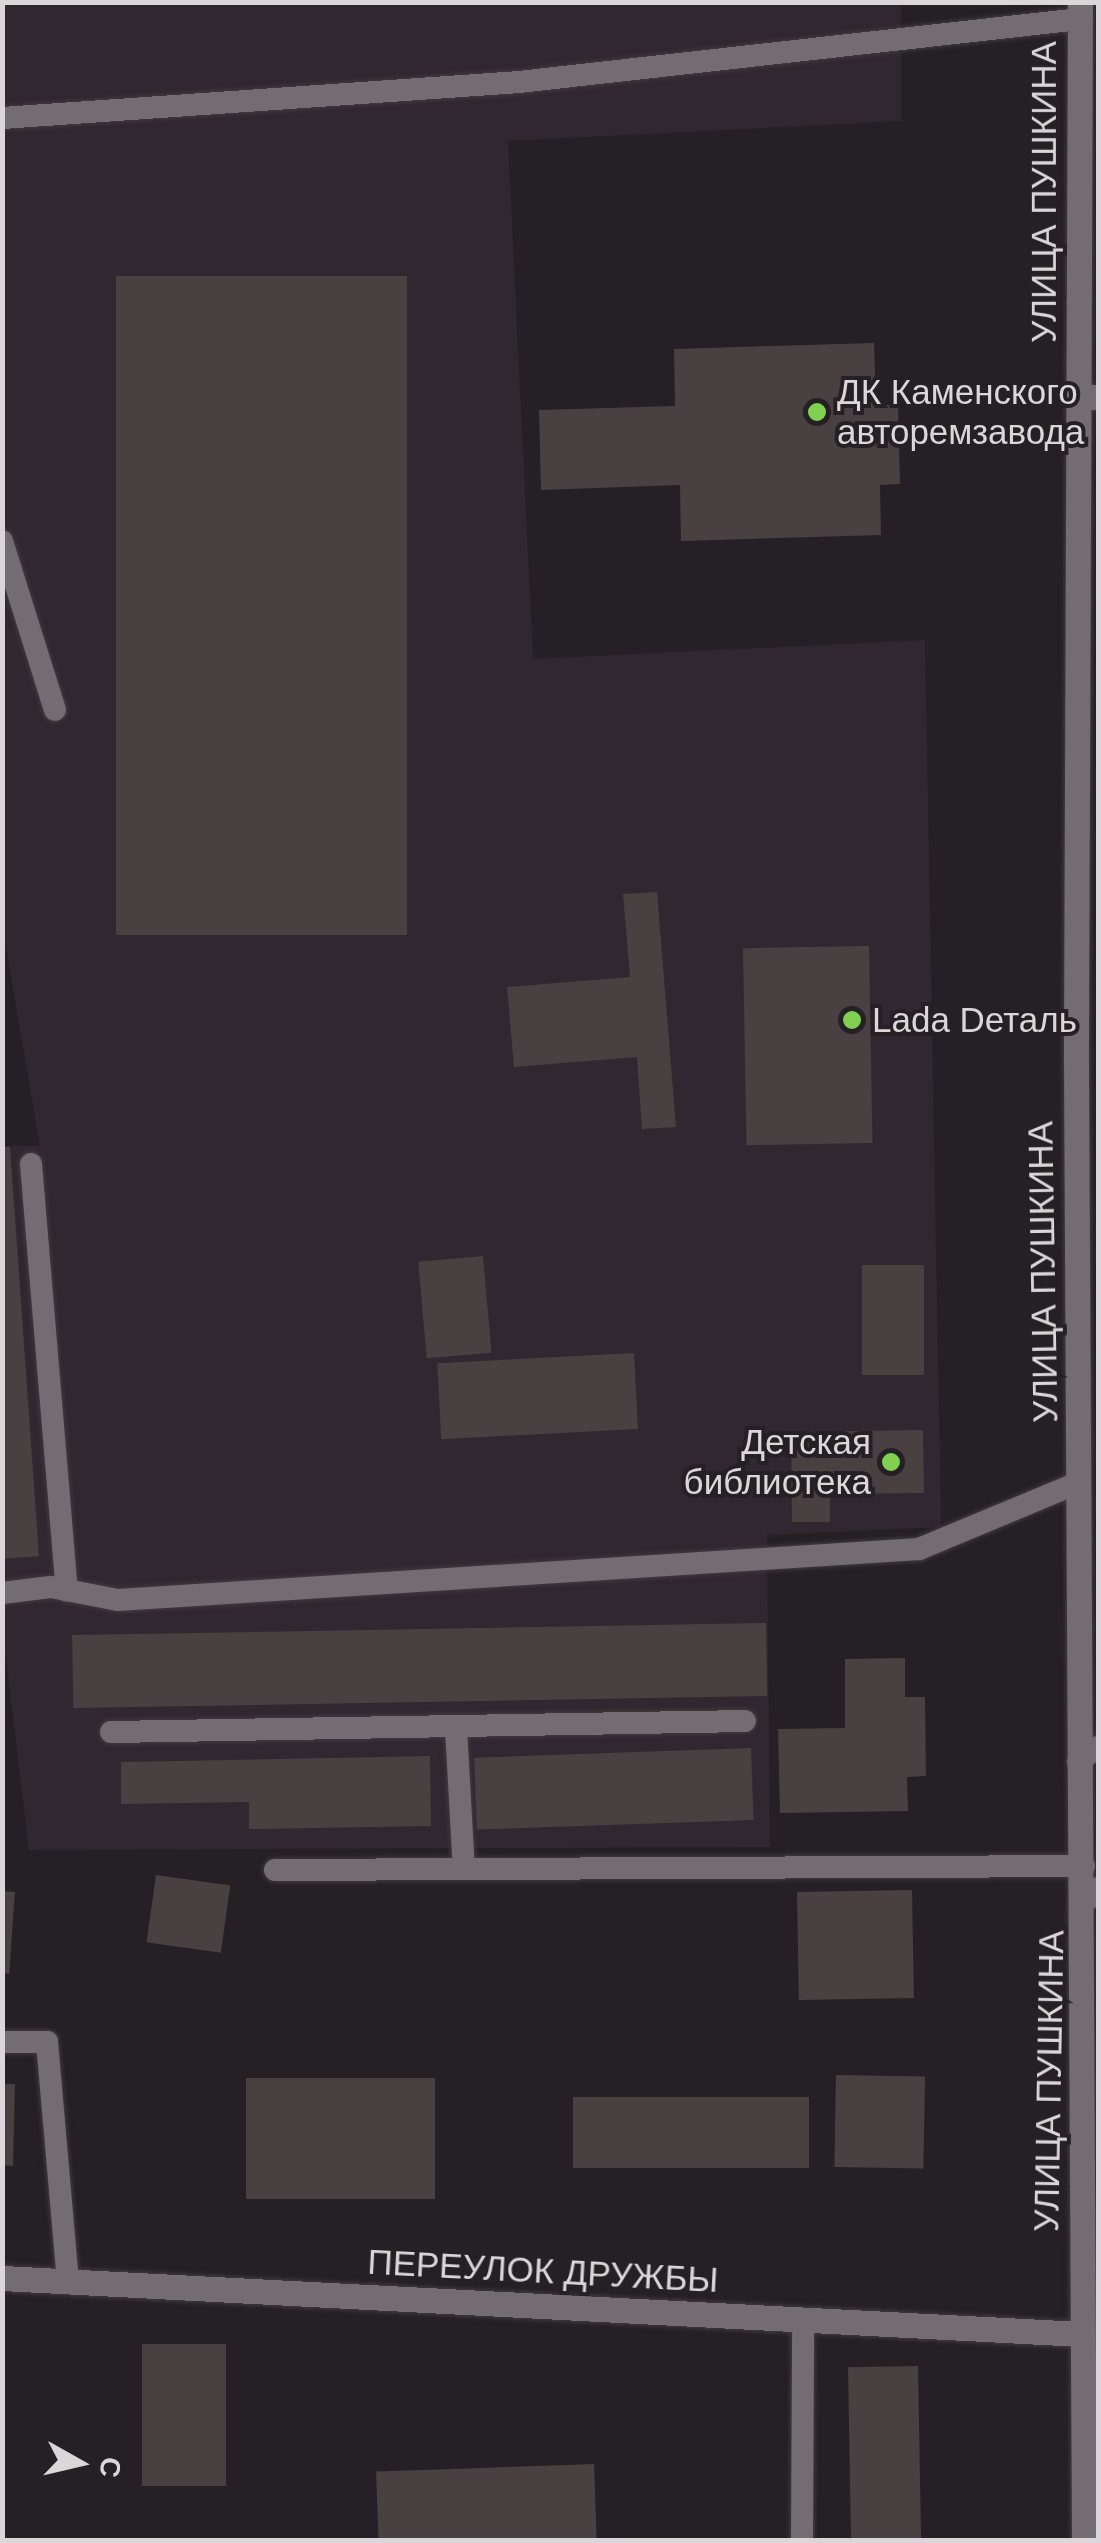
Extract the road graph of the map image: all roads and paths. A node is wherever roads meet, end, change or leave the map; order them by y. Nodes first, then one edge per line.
1 (1080, 11) edge
2 (2, 118) edge
3 (1088, 397) edge
4 (2, 541) edge
5 (54, 710) dead end
6 (1087, 1127) edge
7 (31, 1164) dead end
8 (1089, 1446) edge
9 (1080, 1482) junction
10 (66, 1590) junction
11 (2, 1594) edge
12 (745, 1721) dead end
13 (456, 1728) junction
14 (111, 1732) dead end
15 (1088, 1754) edge
16 (1084, 1866) junction
17 (464, 1869) junction
18 (274, 1870) dead end
19 (1092, 1893) edge
20 (2, 2042) edge
21 (2, 2278) edge
22 (68, 2281) junction
23 (803, 2320) junction
24 (1080, 2334) junction
25 (1091, 2453) edge
26 (802, 2540) edge
27 (1084, 2540) edge

1 - 2 lane
1 - 3 street, УЛИЦА ПУШКИНА
3 - 6 street, УЛИЦА ПУШКИНА
4 - 5 lane
6 - 8 street, УЛИЦА ПУШКИНА
7 - 10 lane
8 - 9 street, УЛИЦА ПУШКИНА
9 - 10 lane
9 - 15 street, УЛИЦА ПУШКИНА
10 - 11 lane
12 - 13 lane
13 - 14 lane
13 - 17 lane
15 - 16 street, УЛИЦА ПУШКИНА
16 - 17 lane
16 - 19 street, УЛИЦА ПУШКИНА
17 - 18 lane
19 - 24 street, УЛИЦА ПУШКИНА
20 - 22 lane
21 - 22 street, ПЕРЕУЛОК ДРУЖБЫ
22 - 23 street, ПЕРЕУЛОК ДРУЖБЫ
23 - 24 street, ПЕРЕУЛОК ДРУЖБЫ
23 - 26 lane
24 - 25 street, УЛИЦА ПУШКИНА
25 - 27 street, УЛИЦА ПУШКИНА

